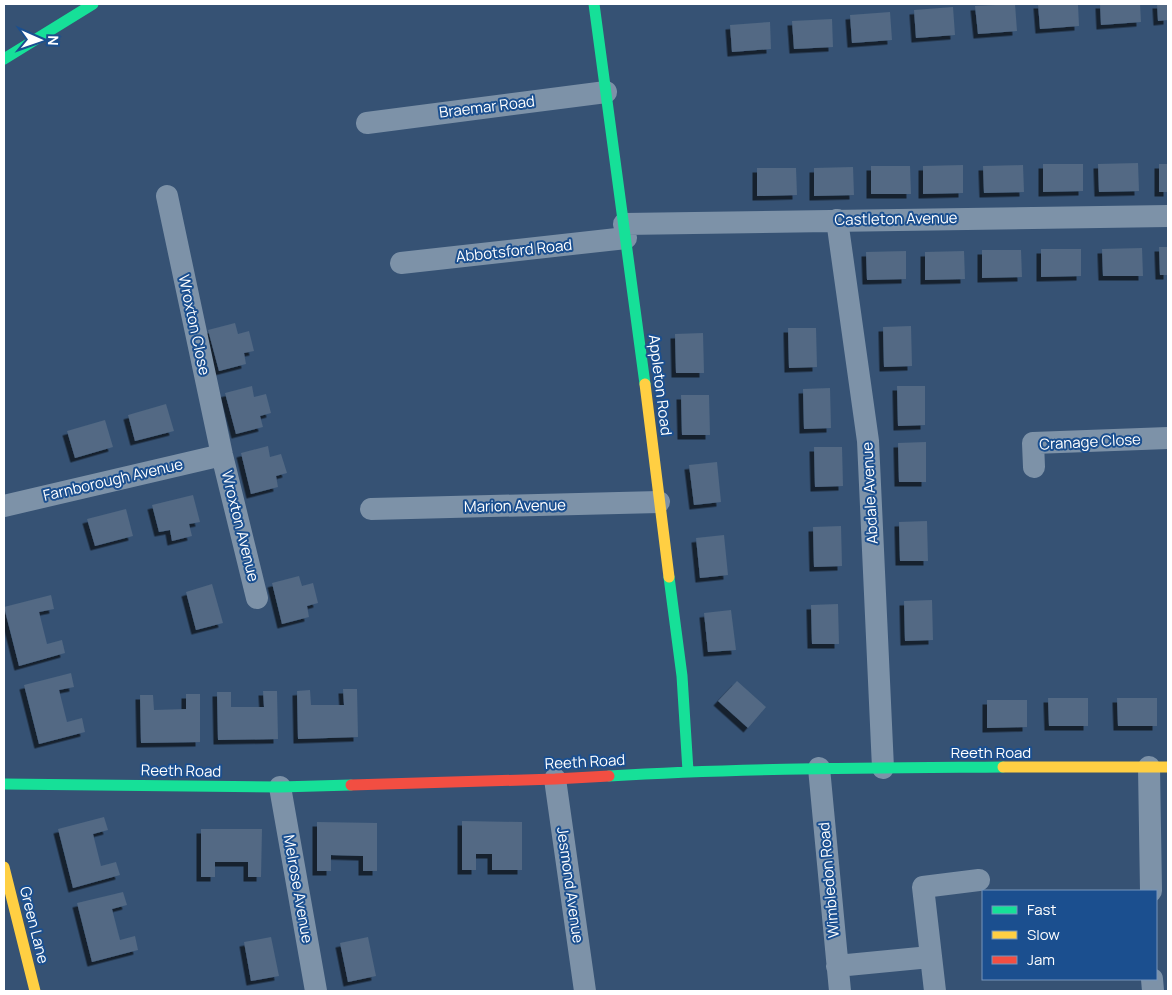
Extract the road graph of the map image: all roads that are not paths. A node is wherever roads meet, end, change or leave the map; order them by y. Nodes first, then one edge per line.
1 (93, 4) edge
2 (594, 4) edge
3 (4, 58) edge
4 (606, 92) junction
5 (368, 123) dead end
6 (167, 196) dead end
7 (1168, 216) edge
8 (837, 220) junction
9 (625, 231) junction
10 (401, 263) dead end
11 (1168, 438) edge
12 (222, 455) junction
13 (1034, 467) dead end
14 (659, 502) junction
15 (4, 506) edge
16 (371, 509) dead end
17 (257, 598) dead end
18 (1159, 767) edge
19 (819, 768) junction
20 (883, 768) junction
21 (688, 771) junction
22 (555, 779) junction
23 (4, 784) edge
24 (280, 787) junction
25 (4, 867) edge
26 (979, 880) dead end
27 (1151, 890) edge
28 (930, 957) junction
29 (837, 966) junction
30 (35, 991) edge
31 (316, 991) edge
32 (586, 991) edge
33 (840, 991) edge
34 (935, 991) edge

1 - 3 street
2 - 4 street, Appleton Road
4 - 5 street, Braemar Road
4 - 9 street, Appleton Road
6 - 12 street, Wroxton Close
7 - 8 street, Castleton Avenue
8 - 9 street, Castleton Avenue
8 - 20 street, Abdale Avenue
9 - 10 street, Abbotsford Road
9 - 14 street, Appleton Road
11 - 13 street, Cranage Close
12 - 15 street, Farnborough Avenue
12 - 17 street, Wroxton Avenue
14 - 16 street, Marion Avenue
14 - 21 street, Appleton Road
18 - 20 street, Reeth Road
18 - 27 street
19 - 20 street, Reeth Road
19 - 21 street, Reeth Road
19 - 29 street, Wimbledon Road
21 - 22 street, Reeth Road
22 - 24 street, Reeth Road
22 - 32 street, Jesmond Avenue
23 - 24 street, Reeth Road
24 - 31 street, Melrose Avenue
25 - 30 street, Green Lane
26 - 28 street
28 - 29 street
28 - 34 street
29 - 33 street, Wimbledon Road

